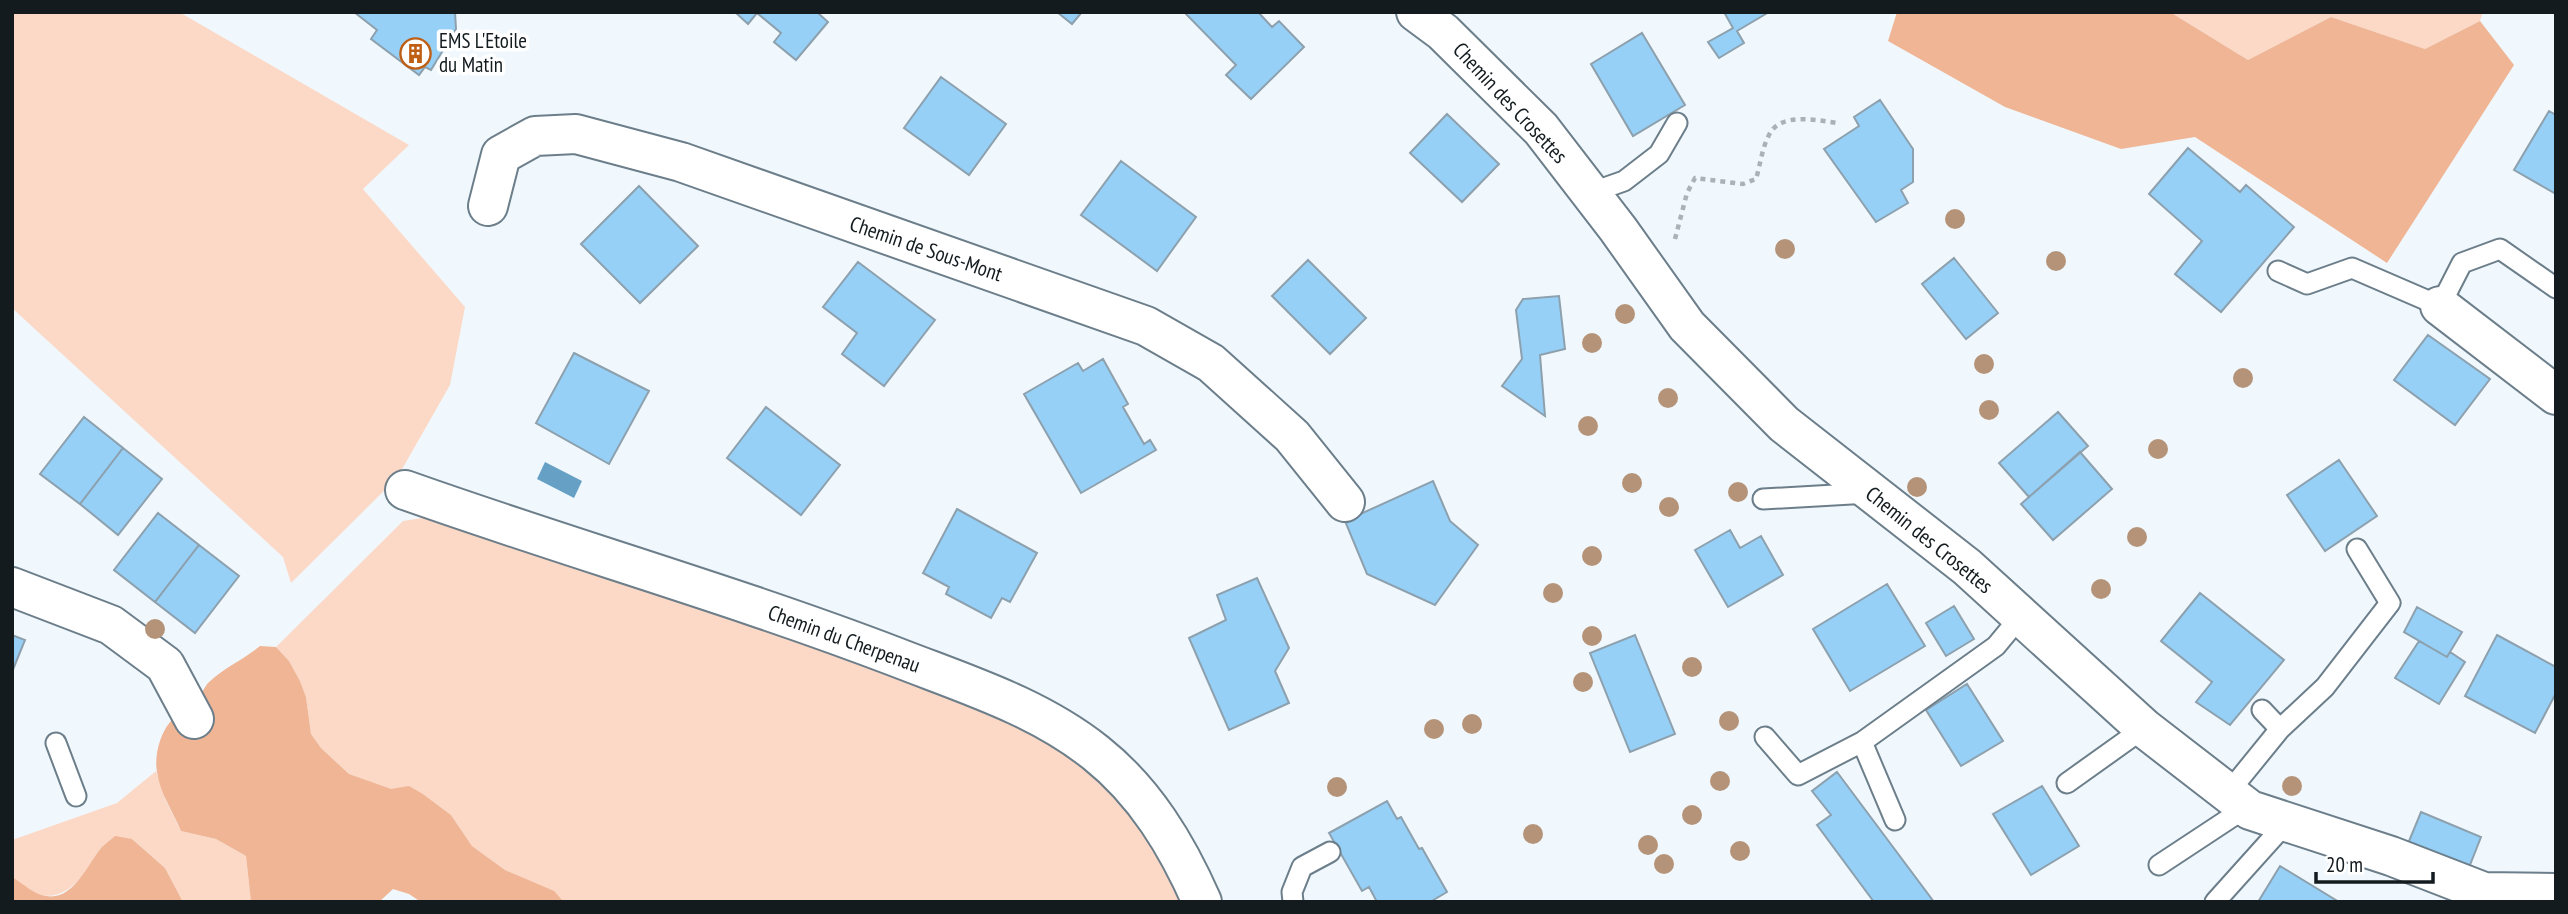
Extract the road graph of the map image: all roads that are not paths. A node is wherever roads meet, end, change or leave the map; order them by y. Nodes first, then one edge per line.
1 (1416, 12) edge
2 (1677, 124) dead end
3 (1590, 193) junction
4 (488, 206) dead end
5 (2278, 271) dead end
6 (2552, 279) edge
7 (2440, 306) junction
8 (2556, 395) edge
9 (405, 490) dead end
10 (1870, 493) junction
11 (1762, 499) dead end
12 (1345, 502) dead end
13 (2357, 549) dead end
14 (12, 587) edge
15 (2020, 617) junction
16 (2262, 710) dead end
17 (194, 719) dead end
18 (2144, 728) junction
19 (2280, 729) junction
20 (1765, 737) dead end
21 (1862, 742) junction
22 (56, 743) dead end
23 (2067, 783) dead end
24 (76, 796) dead end
25 (2237, 800) junction
26 (1895, 820) dead end
27 (2286, 823) junction
28 (1330, 852) dead end
29 (2158, 865) dead end
30 (2556, 893) edge
31 (1202, 902) edge
32 (1293, 902) edge
33 (2215, 902) edge

1 - 3 street, Chemin des Crosettes
2 - 3 lane
3 - 10 street, Chemin des Crosettes
4 - 12 street, Chemin de Sous-Mont
5 - 7 lane
6 - 7 lane
7 - 8 street
9 - 31 street, Chemin du Cherpenau
10 - 11 lane
10 - 15 street, Chemin des Crosettes
13 - 19 lane
14 - 17 street
15 - 18 street, Chemin des Crosettes
15 - 21 lane
16 - 19 lane
18 - 23 lane
18 - 25 street, Chemin des Crosettes
19 - 25 lane
20 - 21 lane
21 - 26 lane
22 - 24 lane
25 - 27 street, Chemin des Crosettes
25 - 29 lane
27 - 30 street, Chemin des Crosettes
27 - 33 lane
28 - 32 lane

